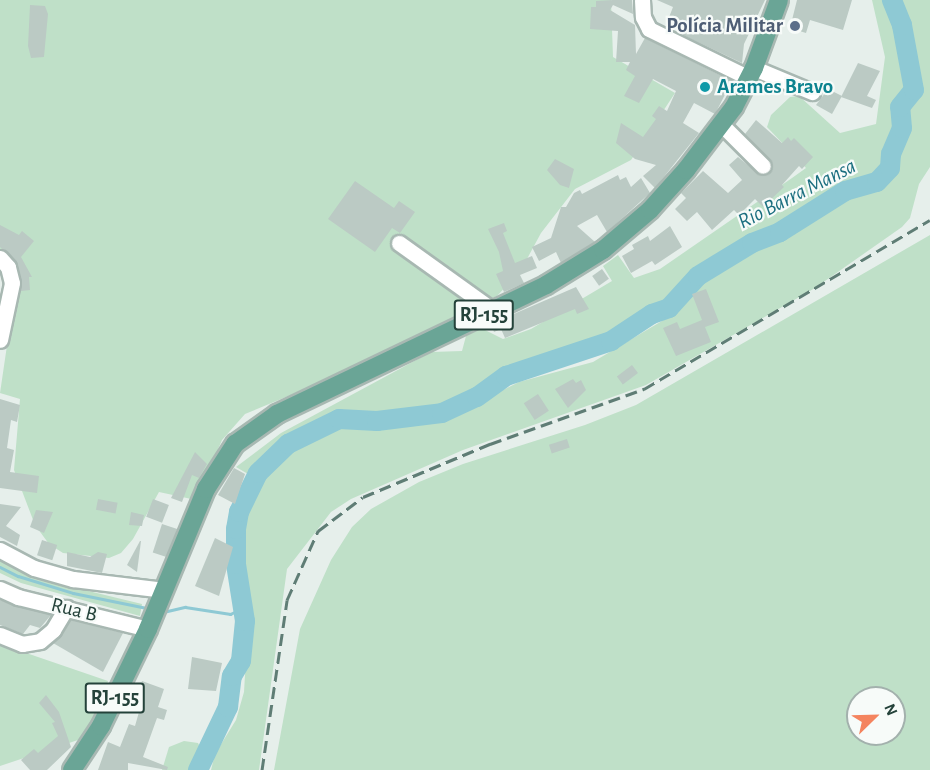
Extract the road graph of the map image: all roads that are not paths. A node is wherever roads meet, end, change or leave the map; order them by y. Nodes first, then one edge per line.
1 (642, 0) edge
2 (779, 0) edge
3 (751, 73) junction
4 (812, 92) dead end
5 (721, 124) junction
6 (763, 166) dead end
7 (399, 243) dead end
8 (0, 258) edge
9 (494, 311) junction
10 (0, 340) edge
11 (0, 550) edge
12 (0, 589) edge
13 (164, 591) junction
14 (66, 608) junction
15 (149, 625) junction
16 (0, 635) edge
17 (72, 770) edge

1 - 3 street
2 - 3 main road, RJ-155
3 - 4 street
3 - 5 main road, RJ-155
5 - 6 street
5 - 9 main road, RJ-155
7 - 9 street
8 - 10 street
9 - 13 main road, RJ-155
11 - 13 street
12 - 14 street, Rua B
13 - 15 main road, RJ-155
14 - 15 street, Rua B
14 - 16 street
15 - 17 main road, RJ-155

